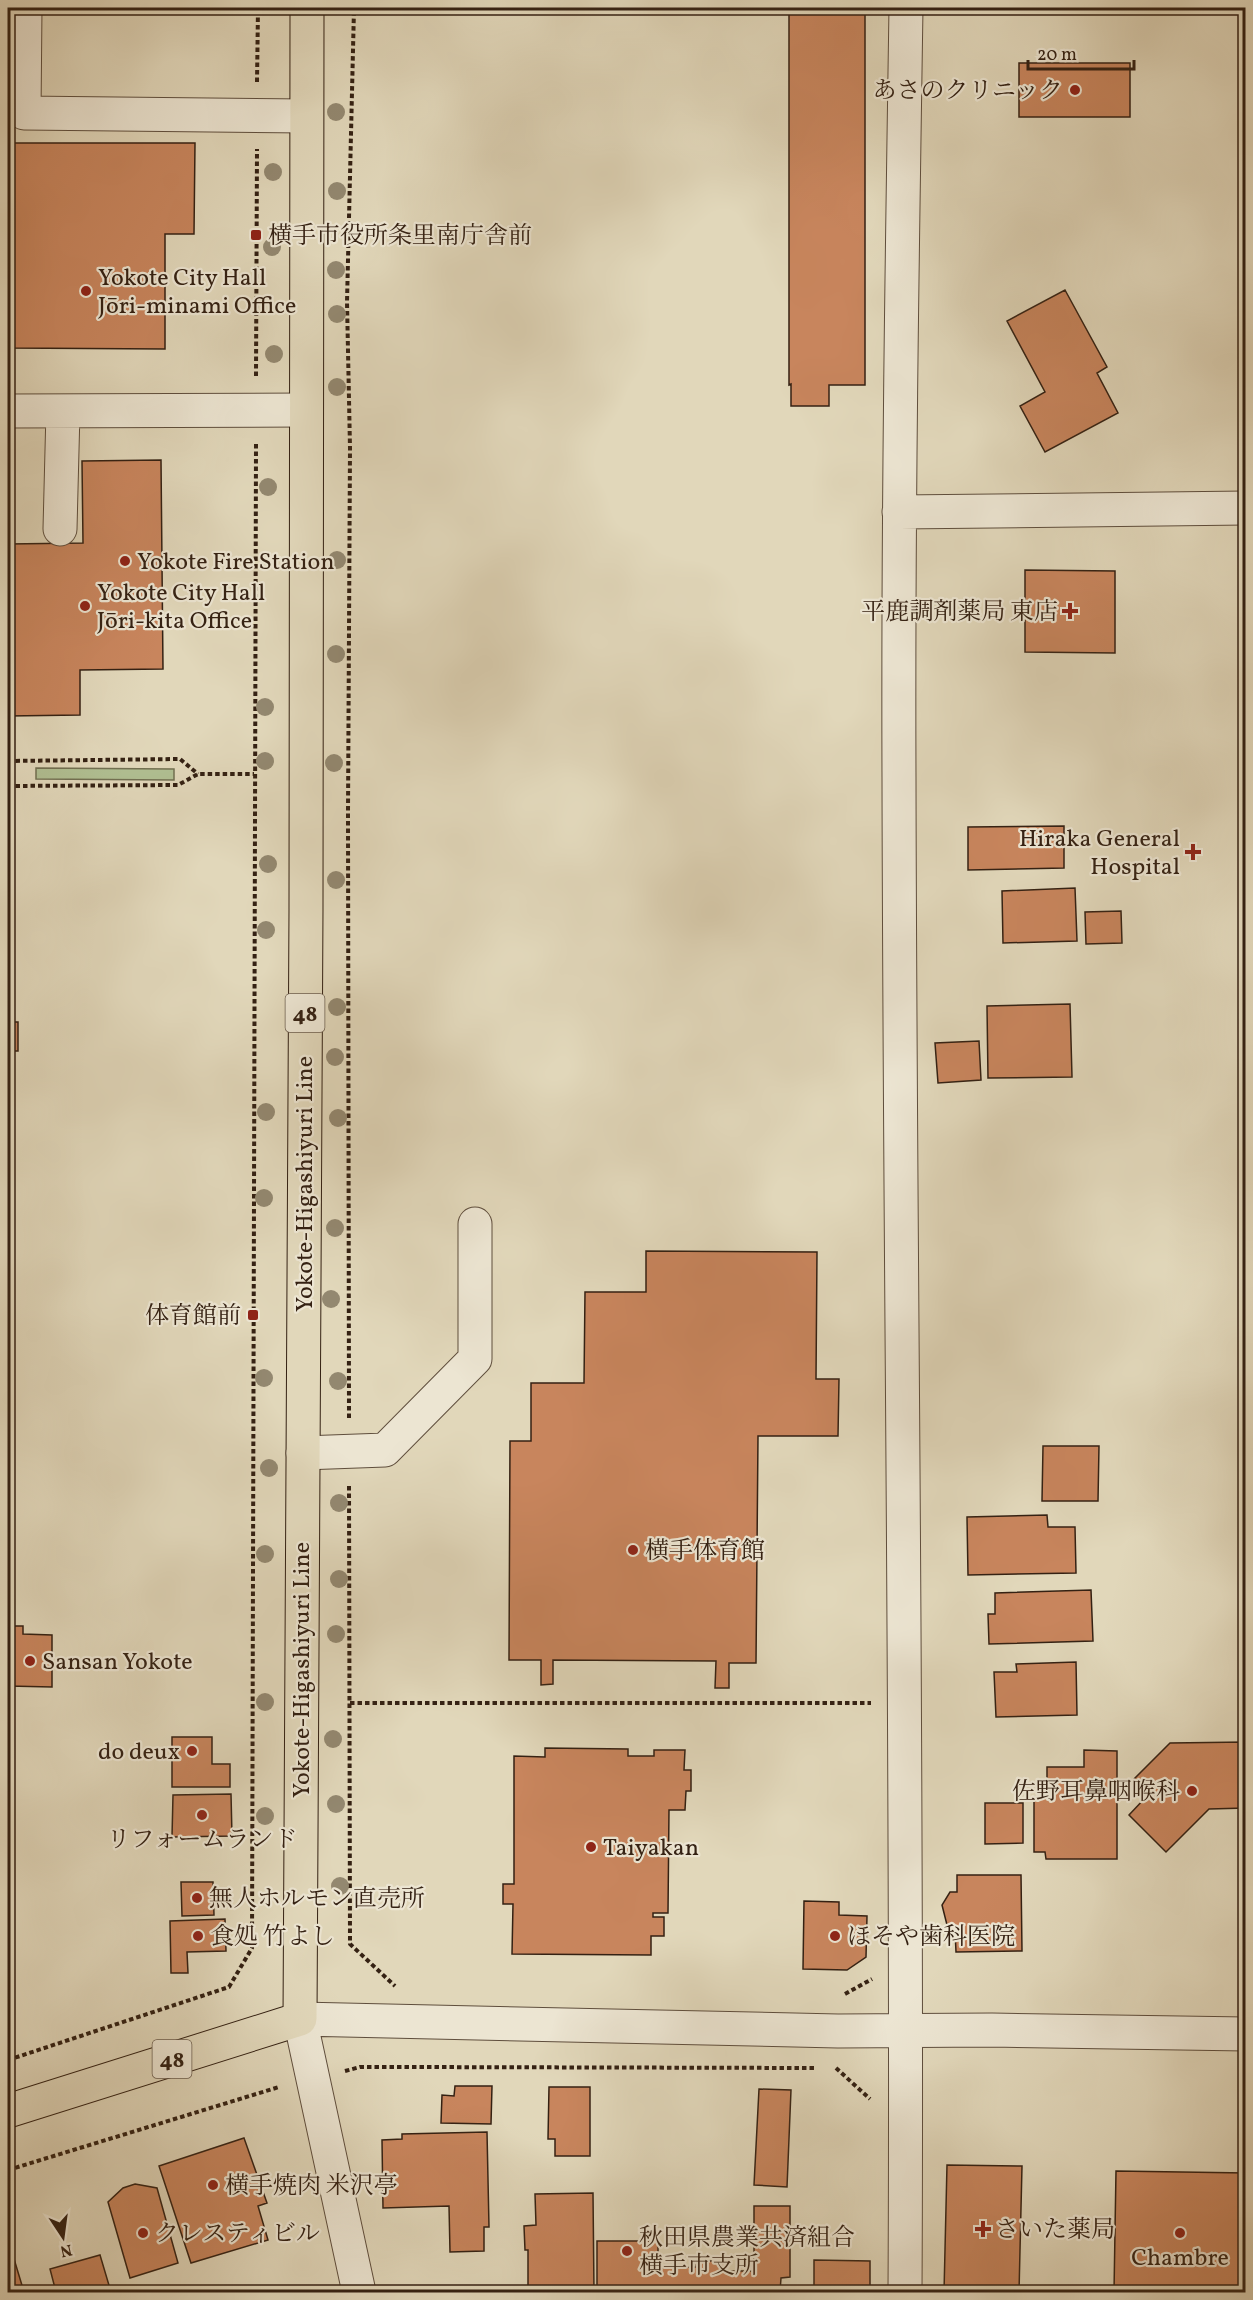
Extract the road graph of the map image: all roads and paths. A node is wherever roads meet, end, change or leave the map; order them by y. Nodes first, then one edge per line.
1 (25, 8) edge
2 (258, 8) edge
3 (307, 8) edge
4 (354, 8) edge
5 (906, 8) edge
6 (257, 115) junction
7 (306, 116) junction
8 (256, 410) junction
9 (306, 410) junction
10 (8, 411) edge
11 (63, 411) junction
12 (1245, 508) edge
13 (899, 512) junction
14 (60, 529) dead end
15 (8, 761) edge
16 (198, 774) junction
17 (254, 774) junction
18 (8, 786) edge
19 (475, 1224) dead end
20 (349, 1452) junction
21 (303, 1453) junction
22 (350, 1703) junction
23 (903, 1703) junction
24 (874, 1977) dead end
25 (402, 1992) dead end
26 (838, 1994) dead end
27 (300, 2019) junction
28 (907, 2031) junction
29 (1245, 2034) edge
30 (8, 2060) edge
31 (815, 2068) dead end
32 (827, 2068) dead end
33 (312, 2077) junction
34 (877, 2106) dead end
35 (8, 2111) edge
36 (8, 2170) edge
37 (359, 2292) edge
38 (905, 2292) edge

1 - 6 street
2 - 6 path
3 - 7 main road, Yokote-Higashiyuri Line / 48
4 - 20 path
5 - 13 street
6 - 7 street
6 - 8 path
7 - 9 main road, Yokote-Higashiyuri Line / 48
8 - 9 street
8 - 11 street
8 - 17 path
9 - 21 main road, Yokote-Higashiyuri Line / 48
10 - 11 street
11 - 14 street
12 - 13 street
13 - 23 street
15 - 16 path
16 - 17 path
16 - 18 path
17 - 30 path
19 - 20 street
20 - 21 street
20 - 22 path
21 - 27 main road, Yokote-Higashiyuri Line / 48
22 - 23 path
22 - 25 path
23 - 28 street
24 - 26 path
27 - 28 street
27 - 33 street
27 - 35 main road, 48
28 - 29 street
28 - 38 street
31 - 33 path
32 - 34 path
33 - 36 path
33 - 37 street

